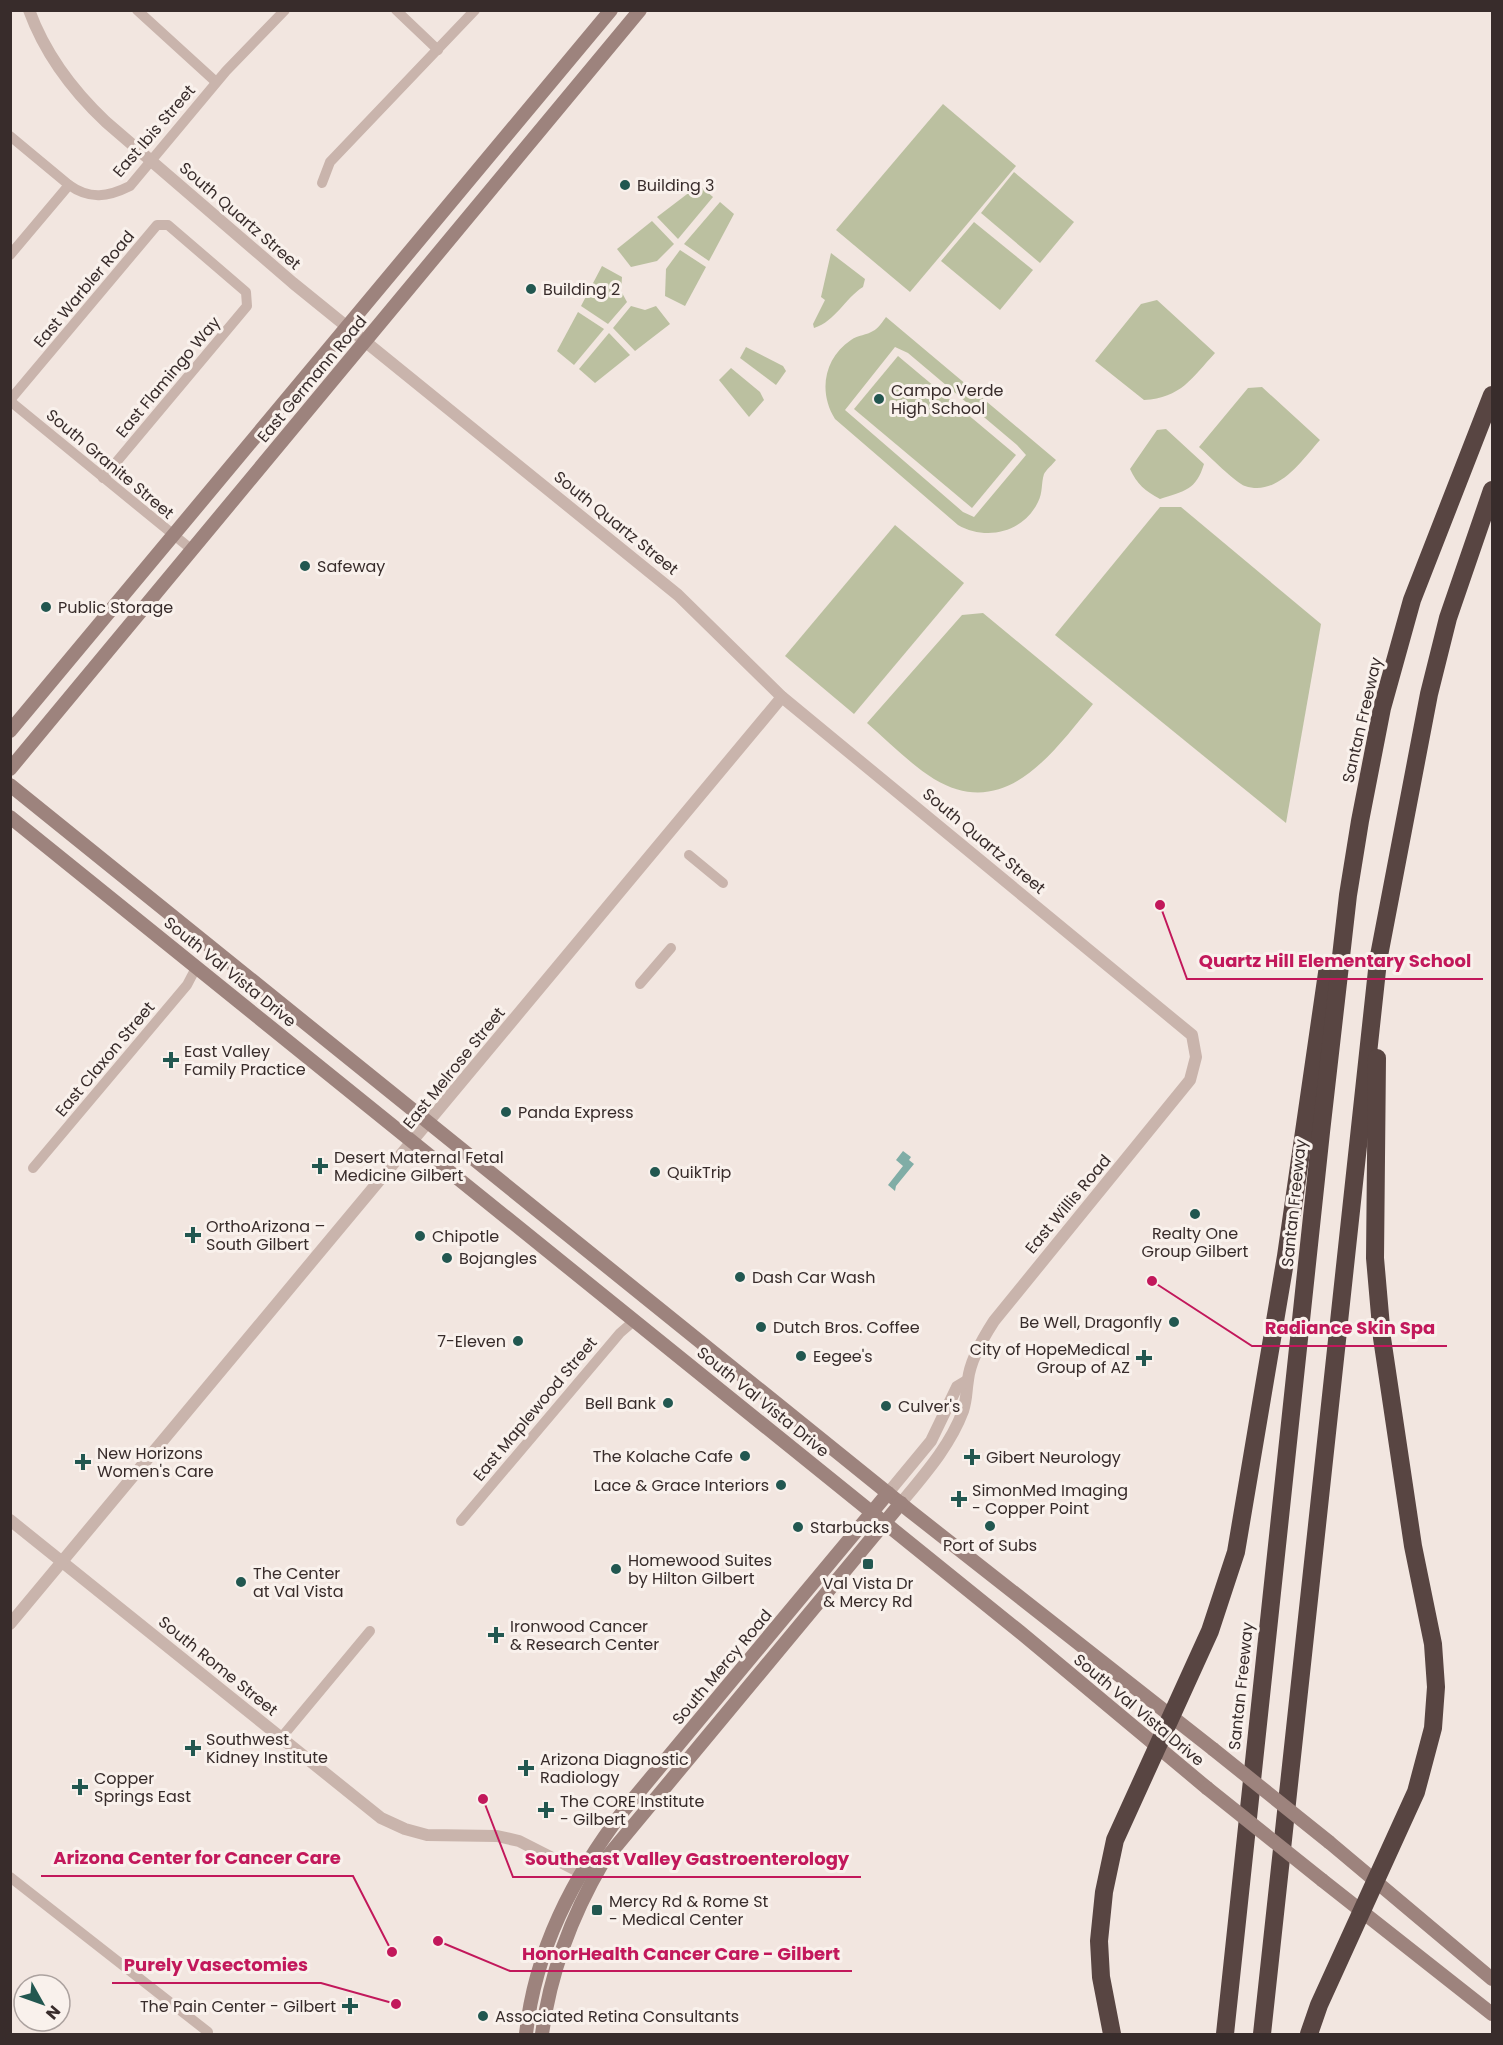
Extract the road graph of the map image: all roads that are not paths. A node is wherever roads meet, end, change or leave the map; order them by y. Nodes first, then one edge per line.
1 (29, 10) edge
2 (137, 10) edge
3 (285, 10) edge
4 (396, 10) edge
5 (475, 10) edge
6 (611, 10) edge
7 (640, 10) edge
8 (438, 50) junction
9 (216, 82) junction
10 (10, 136) edge
11 (151, 160) junction
12 (322, 183) dead end
13 (69, 185) junction
14 (157, 225) joint
15 (10, 255) edge
16 (348, 326) junction
17 (366, 340) junction
18 (1492, 395) edge
19 (10, 400) edge
20 (103, 478) junction
21 (1492, 490) edge
22 (172, 535) junction
23 (191, 549) junction
24 (782, 697) junction
25 (10, 731) edge
26 (10, 769) edge
27 (10, 785) edge
28 (10, 817) edge
29 (689, 855) dead end
30 (723, 883) dead end
31 (1348, 896) junction
32 (212, 948) junction
33 (671, 948) dead end
34 (1378, 961) junction
35 (197, 966) junction
36 (640, 984) dead end
37 (1196, 1051) joint
38 (429, 1125) junction
39 (415, 1142) junction
40 (33, 1168) dead end
41 (650, 1301) junction
42 (634, 1320) junction
43 (967, 1381) junction
44 (888, 1493) junction
45 (900, 1503) junction
46 (872, 1512) junction
47 (10, 1520) edge
48 (461, 1521) dead end
49 (884, 1522) junction
50 (62, 1562) junction
51 (10, 1624) edge
52 (370, 1631) dead end
53 (1172, 1717) junction
54 (281, 1738) junction
55 (1158, 1749) junction
56 (580, 1872) junction
57 (10, 1877) edge
58 (593, 1879) junction
59 (1376, 1881) junction
60 (1361, 1911) junction
61 (1492, 1979) edge
62 (1492, 2014) edge
63 (208, 2032) dead end
64 (526, 2034) edge
65 (542, 2034) edge
66 (1112, 2034) edge
67 (1225, 2034) edge
68 (1262, 2034) edge
69 (1309, 2034) edge

1 - 11 street, South Quartz Street
2 - 9 street
3 - 9 street, East Ibis Street
4 - 8 street
5 - 8 street
6 - 16 main road, East Germann Road
7 - 17 main road, East Germann Road
8 - 12 street
9 - 11 street, East Ibis Street
10 - 13 street
11 - 13 street, East Ibis Street
11 - 16 street, South Quartz Street
13 - 15 street
14 - 19 street, East Warbler Road
14 - 20 street, East Flamingo Way
16 - 17 street, South Quartz Street
16 - 22 main road, East Germann Road
17 - 23 main road, East Germann Road
17 - 24 street, South Quartz Street
18 - 31 highway, Santan Freeway
19 - 20 street, South Granite Street
20 - 22 street, South Granite Street
21 - 34 highway
22 - 23 street, South Granite Street
22 - 25 main road, East Germann Road
23 - 26 main road, East Germann Road
24 - 37 street, South Quartz Street
24 - 38 street, East Melrose Street
27 - 32 main road, South Val Vista Drive
28 - 35 main road, South Val Vista Drive
29 - 30 street
31 - 53 highway
31 - 67 highway, Santan Freeway
32 - 35 main road
32 - 38 main road, South Val Vista Drive
33 - 36 street
34 - 59 highway
34 - 68 highway
35 - 39 main road, South Val Vista Drive
35 - 40 street, East Claxon Street
37 - 43 street, East Willis Road
38 - 39 street, East Melrose Street
38 - 41 main road, South Val Vista Drive
39 - 42 main road, South Val Vista Drive
39 - 50 street, East Melrose Street
41 - 42 main road
41 - 44 main road, South Val Vista Drive
42 - 46 main road, South Val Vista Drive
42 - 48 street, East Maplewood Street
43 - 44 street, East Willis Road
43 - 45 street, East Willis Road
44 - 45 main road, South Val Vista Drive
44 - 46 main road, South Mercy Road
45 - 49 main road, South Mercy Road
45 - 53 main road, South Val Vista Drive
46 - 49 main road, South Val Vista Drive
46 - 56 main road, South Mercy Road
47 - 50 street, South Rome Street
49 - 55 main road, South Val Vista Drive
49 - 58 main road, South Mercy Road
50 - 51 street, East Melrose Street
50 - 54 street, South Rome Street
52 - 54 street
53 - 55 highway
53 - 59 main road, South Val Vista Drive, bridge
54 - 56 street, South Rome Street
55 - 60 main road, South Val Vista Drive, bridge
55 - 66 highway
56 - 58 main road
56 - 64 main road, South Mercy Road
57 - 63 street
58 - 65 main road
59 - 60 highway
59 - 61 main road, South Val Vista Drive
60 - 62 main road, South Val Vista Drive
60 - 69 highway

